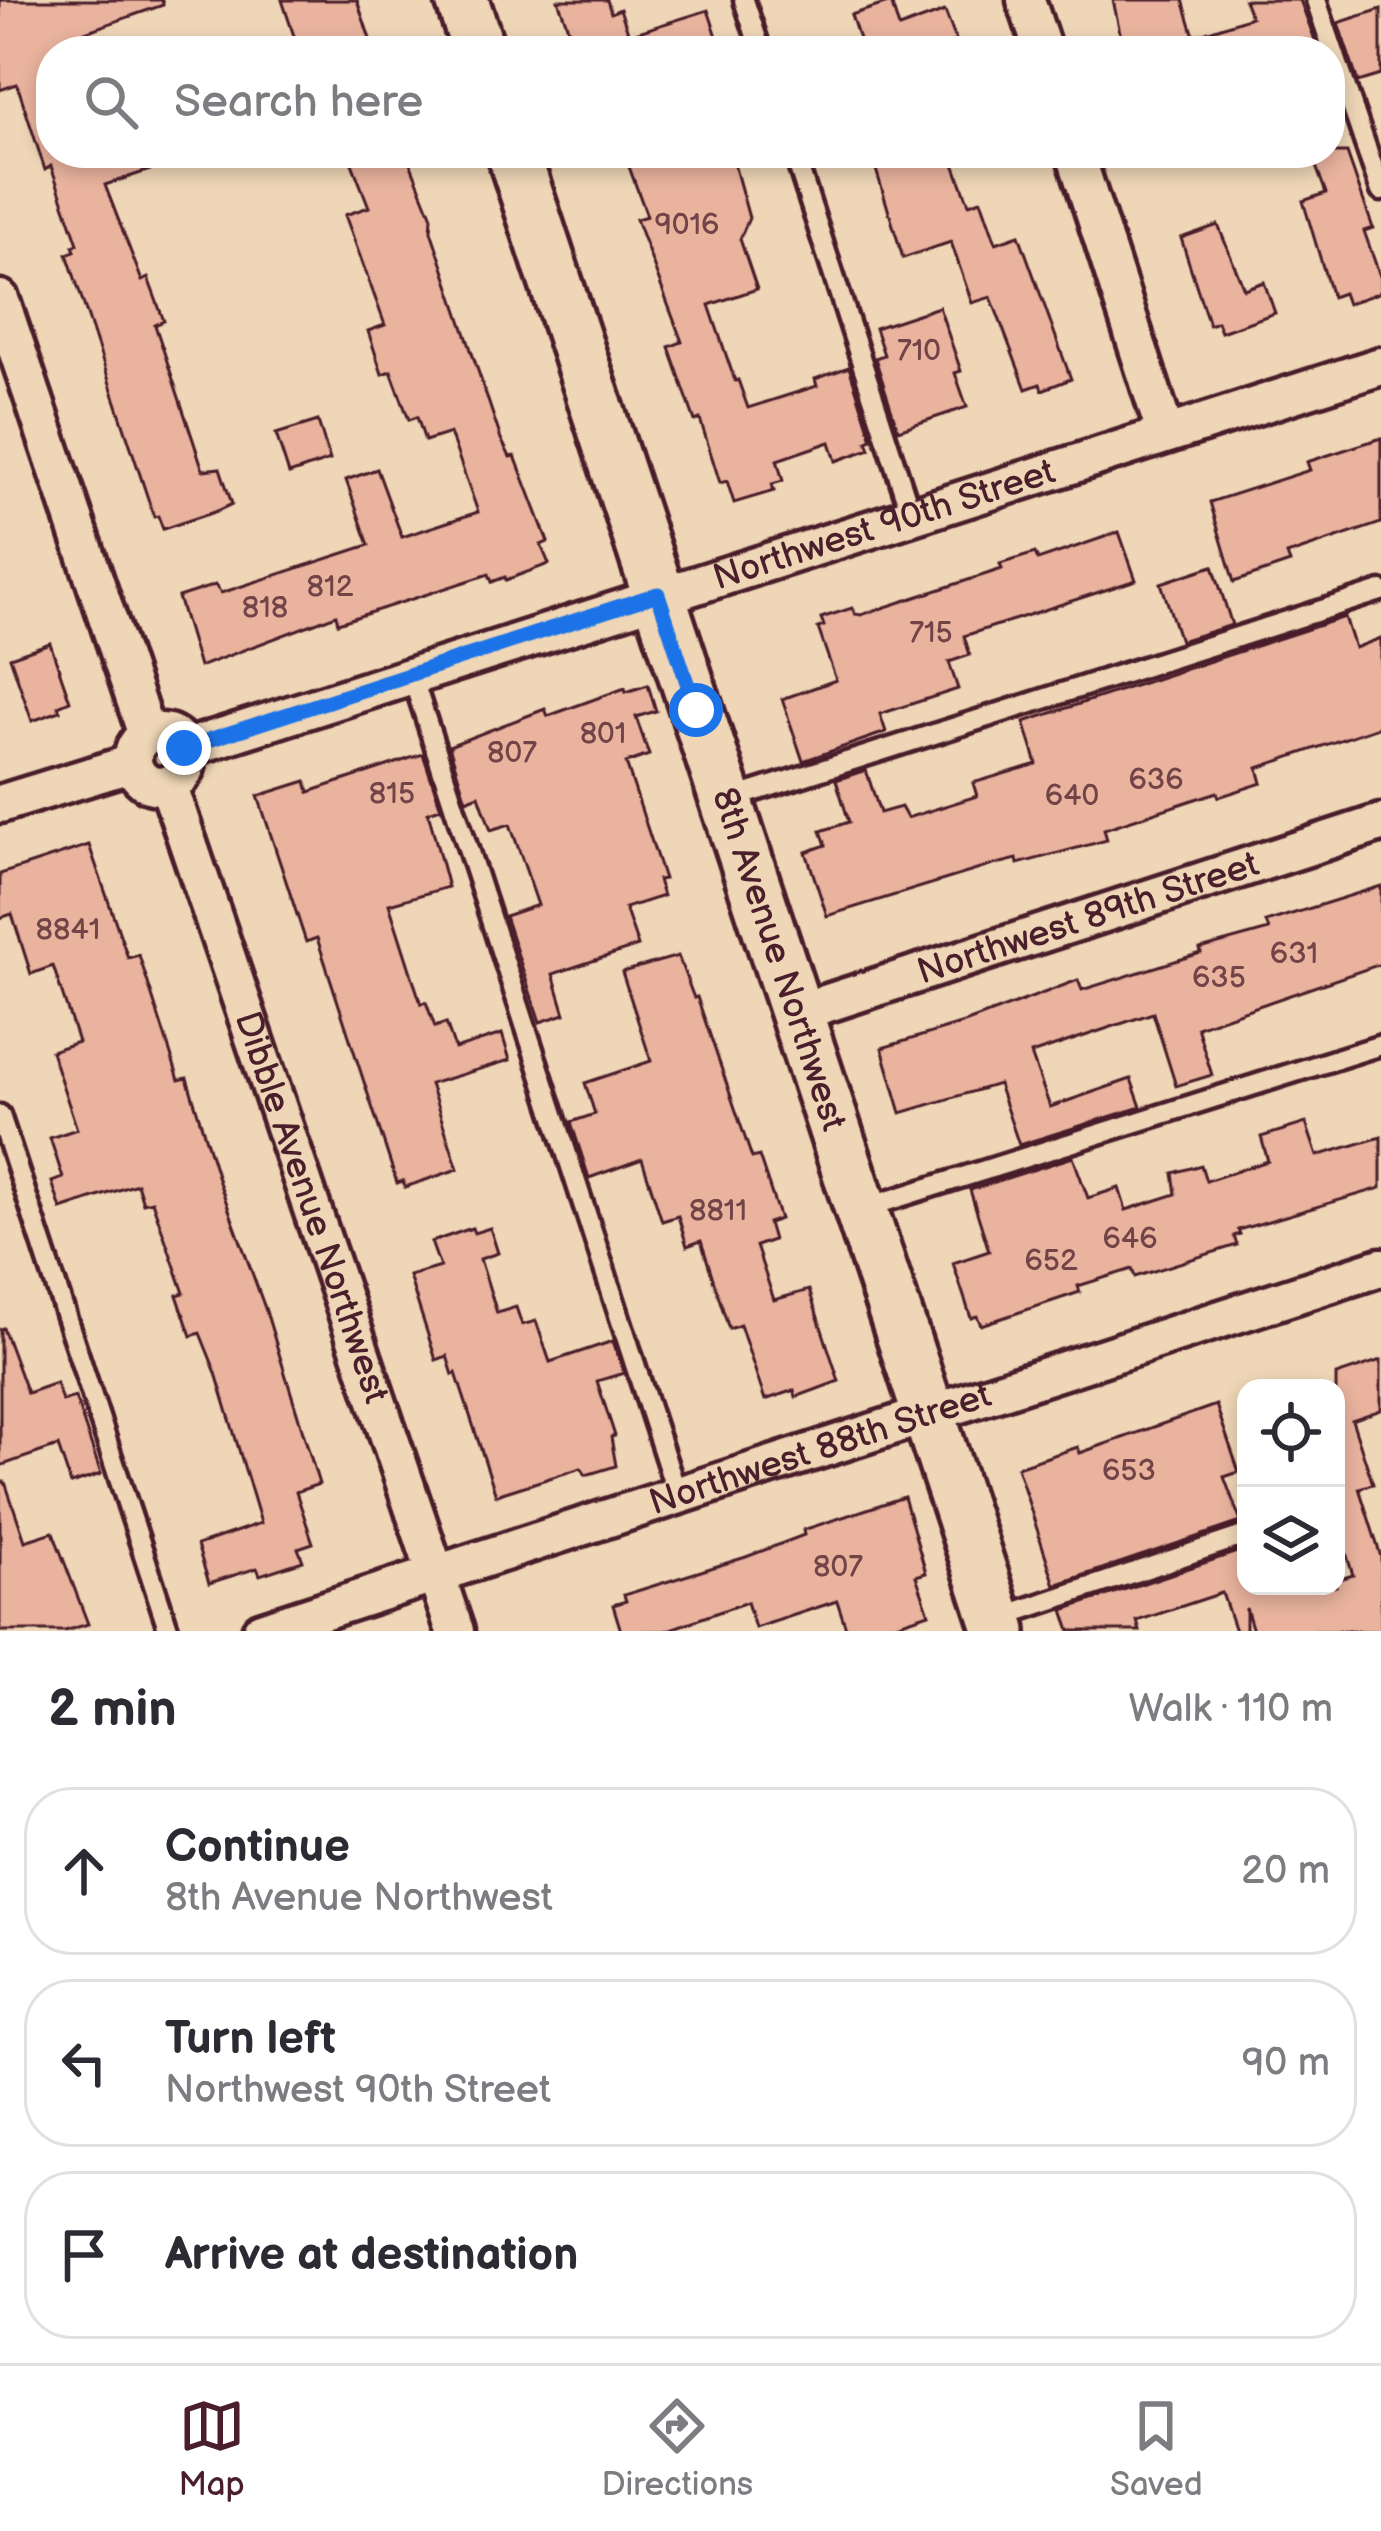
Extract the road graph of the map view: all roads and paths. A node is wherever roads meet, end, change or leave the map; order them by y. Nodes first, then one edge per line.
1 (462, 0) edge
2 (744, 0) edge
3 (1026, 0) edge
4 (1316, 0) edge
5 (474, 36) edge
6 (755, 36) edge
7 (1038, 36) edge
8 (1328, 36) edge
9 (1345, 85) edge
10 (518, 168) edge
11 (799, 168) edge
12 (1081, 168) edge
13 (1381, 191) edge
14 (0, 299) edge
15 (1381, 366) edge
16 (1165, 432) junction
17 (911, 514) junction
18 (1381, 591) edge
19 (658, 594) junction
20 (412, 676) junction
21 (184, 748) junction
22 (140, 749) junction
23 (168, 784) junction
24 (727, 801) junction
25 (0, 803) edge
26 (1381, 823) edge
27 (797, 1013) junction
28 (1381, 1045) edge
29 (0, 1115) edge
30 (862, 1209) junction
31 (1381, 1267) edge
32 (928, 1413) junction
33 (676, 1494) junction
34 (1237, 1537) edge
35 (435, 1572) junction
36 (998, 1625) edge
37 (169, 1631) edge
38 (261, 1631) edge
39 (455, 1631) edge

1 - 5 street
2 - 6 lane
3 - 7 street
4 - 8 lane
9 - 13 lane
10 - 19 street, 8th Avenue Northwest
11 - 17 lane
12 - 16 street
14 - 22 street
15 - 16 street, Northwest 90th Street
16 - 17 street, Northwest 90th Street
17 - 19 street, Northwest 90th Street
18 - 24 lane
19 - 20 street, Northwest 90th Street
19 - 24 street, 8th Avenue Northwest
20 - 21 street, Northwest 90th Street
20 - 33 lane
21 - 22 street
21 - 23 street
22 - 23 street
22 - 25 street
23 - 35 street, Dibble Avenue Northwest
24 - 27 street, 8th Avenue Northwest
26 - 27 street, Northwest 89th Street
27 - 30 street, 8th Avenue Northwest
28 - 30 lane
29 - 37 lane
30 - 32 street, 8th Avenue Northwest
31 - 32 street, Northwest 88th Street
32 - 33 street, Northwest 88th Street
32 - 36 street, 8th Avenue Northwest
33 - 35 street, Northwest 88th Street
34 - 36 lane
35 - 38 street, Northwest 88th Street
35 - 39 street, Dibble Avenue Northwest

